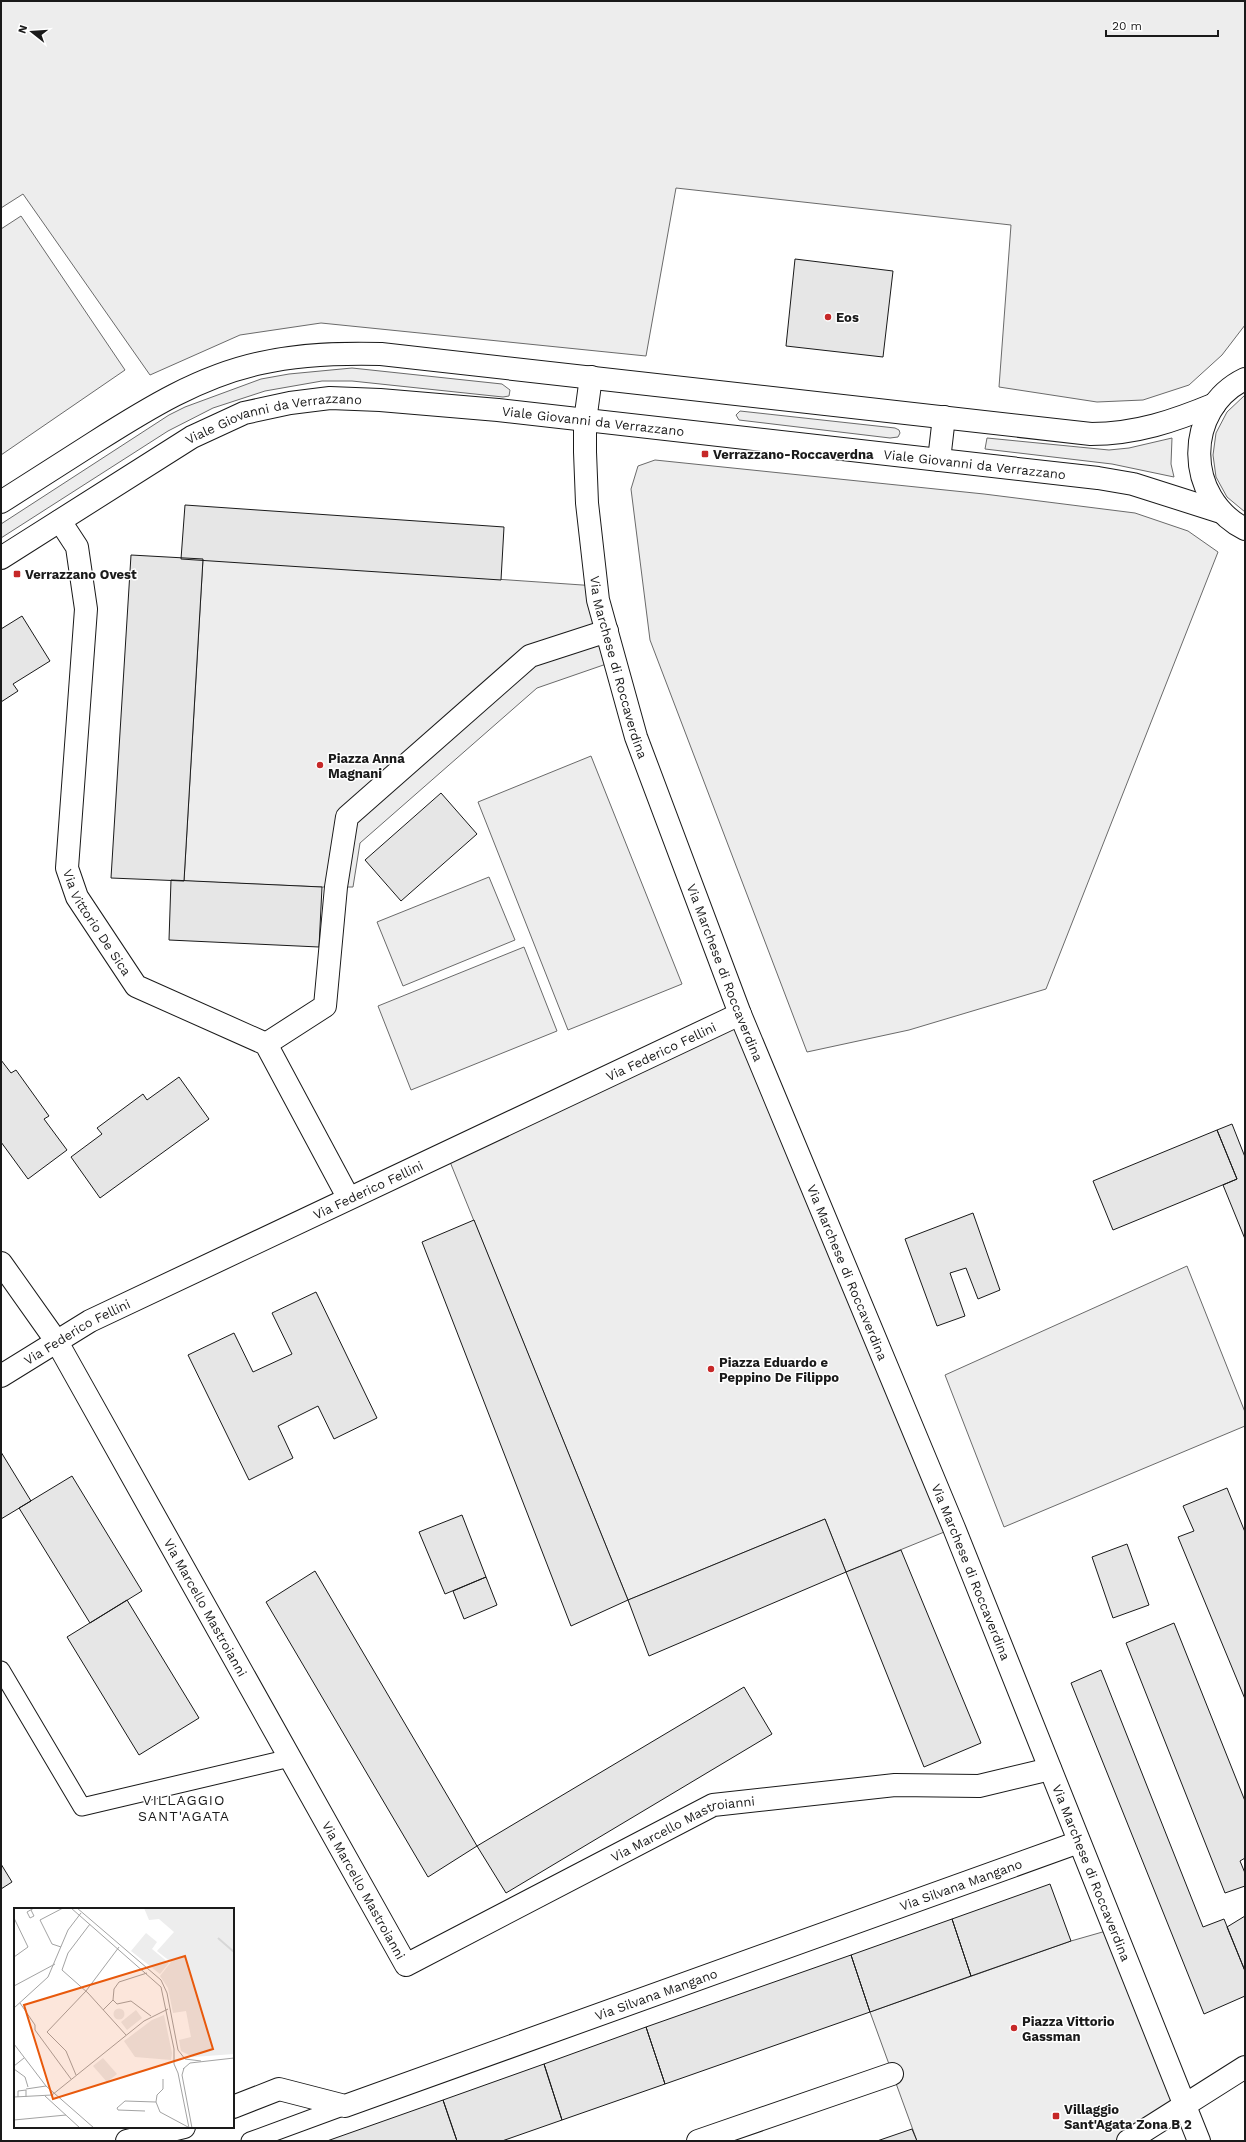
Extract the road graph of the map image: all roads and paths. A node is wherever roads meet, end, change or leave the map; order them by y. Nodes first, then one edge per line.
1 (591, 377) junction
2 (1245, 379) edge
3 (1215, 404) junction
4 (944, 417) junction
5 (585, 421) junction
6 (939, 460) junction
7 (1, 502) edge
8 (1221, 512) junction
9 (60, 521) junction
10 (1245, 530) edge
11 (1, 558) edge
12 (607, 632) junction
13 (740, 1014) junction
14 (266, 1044) junction
15 (348, 1197) junction
16 (1, 1263) edge
17 (57, 1342) junction
18 (1, 1376) edge
19 (1, 1670) edge
20 (290, 1758) junction
21 (1050, 1769) junction
22 (1079, 1842) junction
23 (1245, 2067) edge
24 (892, 2074) dead end
25 (1184, 2105) junction
26 (345, 2106) junction
27 (234, 2107) edge
28 (180, 2128) edge
29 (127, 2141) edge
30 (250, 2141) edge
31 (698, 2141) edge
32 (1128, 2141) edge
33 (1199, 2141) edge

1 - 4 street
1 - 5 street, Via Marchese di Roccaverdina
1 - 7 street
2 - 3 street
3 - 4 street
3 - 8 street
4 - 6 street
5 - 6 street, Viale Giovanni da Verrazzano
5 - 9 street, Viale Giovanni da Verrazzano
5 - 12 street, Via Marchese di Roccaverdina
6 - 8 street, Viale Giovanni da Verrazzano
8 - 10 street
9 - 11 street, Viale Giovanni da Verrazzano
9 - 14 street, Via Vittorio De Sica
12 - 13 street, Via Marchese di Roccaverdina
12 - 14 street
13 - 15 street, Via Federico Fellini
13 - 21 street, Via Marchese di Roccaverdina
14 - 15 street
15 - 17 street, Via Federico Fellini
16 - 17 street, Via Marcello Mastroianni
17 - 18 street, Via Federico Fellini
17 - 20 street, Via Marcello Mastroianni
19 - 20 lane
20 - 21 street, Via Marcello Mastroianni
21 - 22 street, Via Marchese di Roccaverdina
22 - 25 street, Via Marchese di Roccaverdina
22 - 26 street, Via Silvana Mangano
23 - 25 street
24 - 31 street
25 - 32 street
25 - 33 street, Via Marchese di Roccaverdina
26 - 27 street
26 - 30 lane
28 - 29 street

